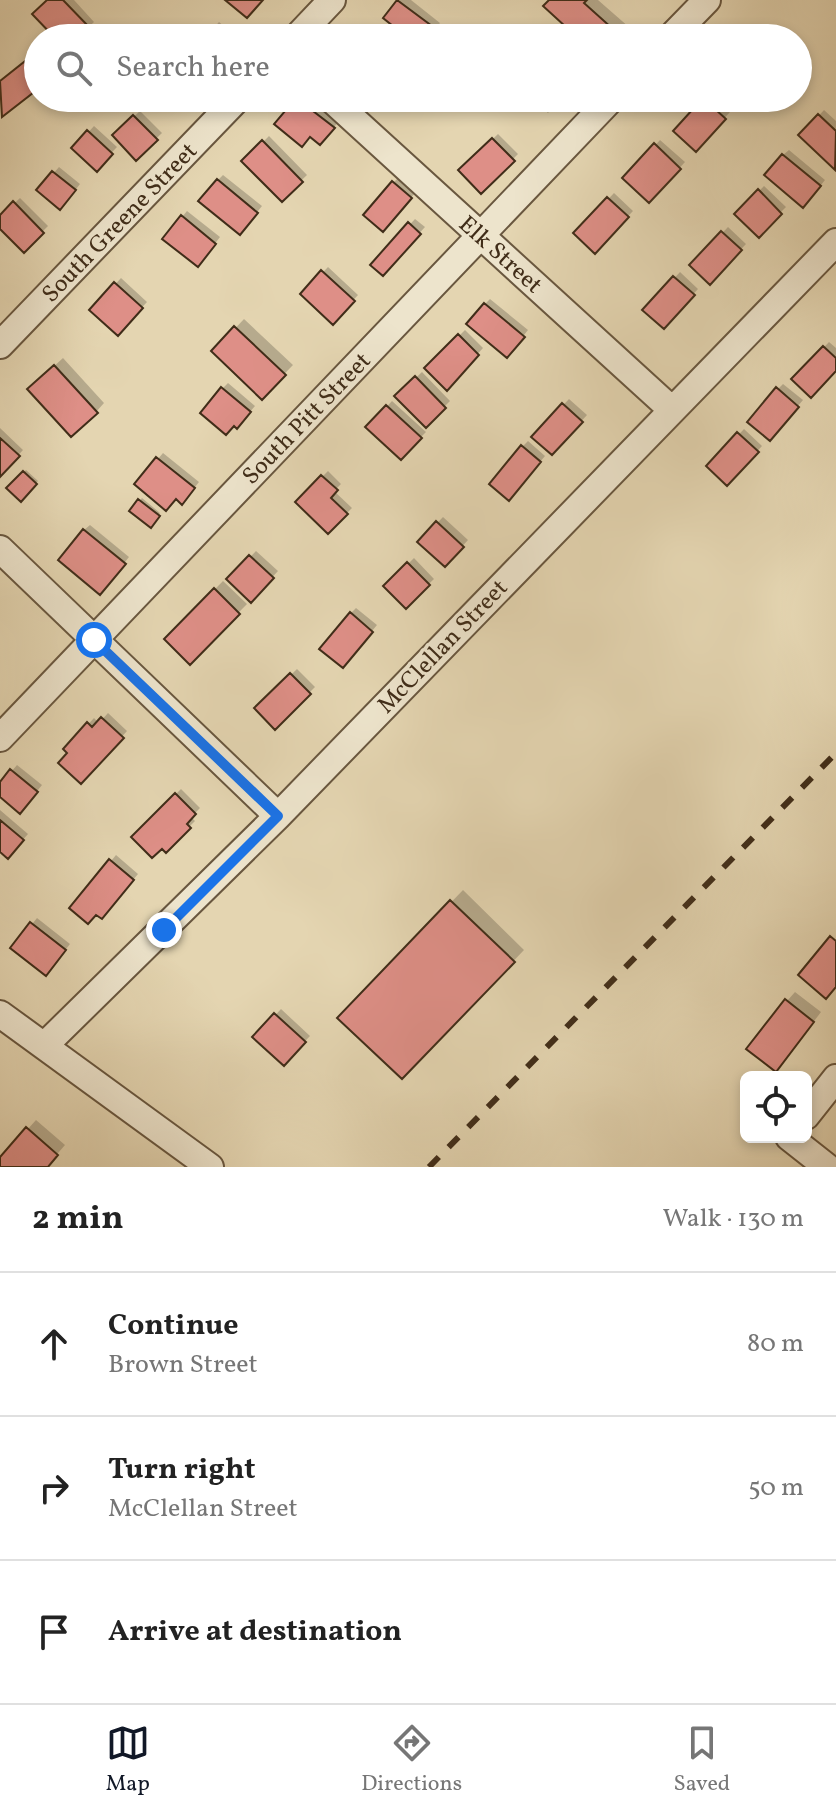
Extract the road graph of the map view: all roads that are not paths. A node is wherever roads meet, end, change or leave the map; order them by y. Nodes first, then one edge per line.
1 (332, 0) edge
2 (707, 0) edge
3 (309, 24) edge
4 (684, 24) edge
5 (225, 112) edge
6 (345, 112) edge
7 (599, 112) edge
8 (480, 235) junction
9 (836, 242) edge
10 (0, 345) edge
11 (671, 409) junction
12 (0, 549) edge
13 (94, 640) junction
14 (0, 738) edge
15 (278, 816) junction
16 (0, 1014) edge
17 (44, 1046) junction
18 (836, 1078) edge
19 (812, 1108) edge
20 (795, 1143) edge
21 (210, 1167) edge
22 (827, 1167) edge

1 - 3 street
2 - 4 street
5 - 10 street, South Greene Street
6 - 8 street, Elk Street
7 - 8 street, South Pitt Street
8 - 11 street, Elk Street
8 - 13 street, South Pitt Street
9 - 11 street, McClellan Street
11 - 15 street, McClellan Street
12 - 13 street
13 - 14 street, South Pitt Street
13 - 15 street
15 - 17 street, McClellan Street
16 - 17 street
17 - 21 street
18 - 19 street
20 - 22 street

